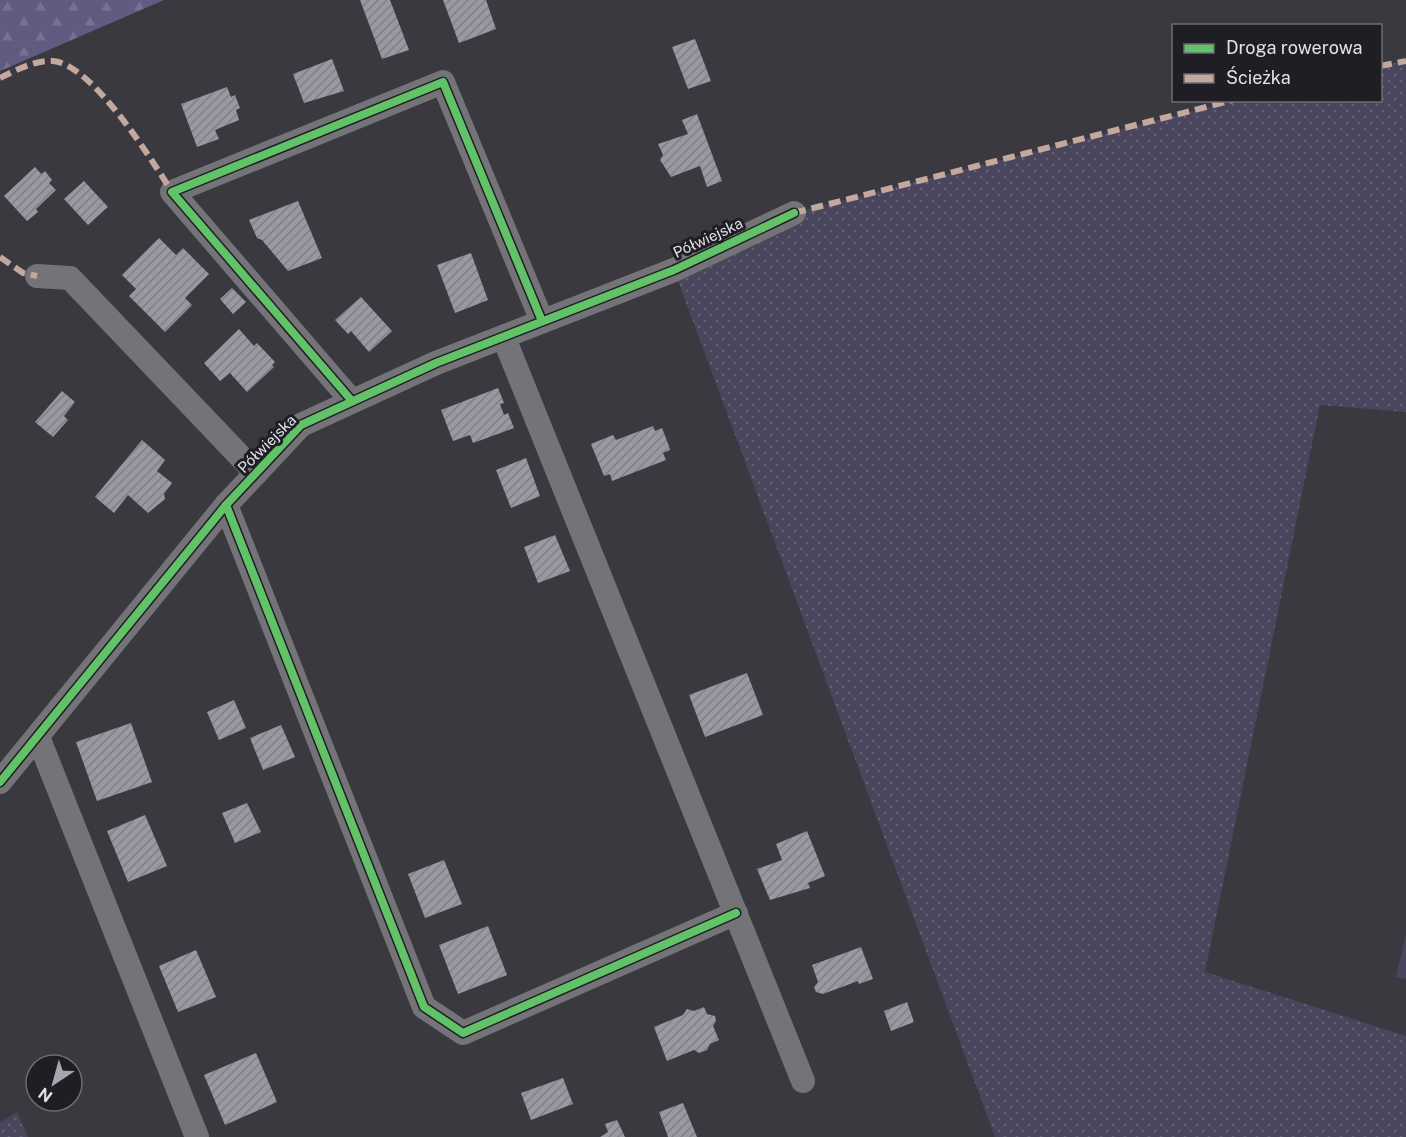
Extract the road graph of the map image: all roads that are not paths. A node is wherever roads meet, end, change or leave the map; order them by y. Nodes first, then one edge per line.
1 (794, 213) dead end
2 (37, 276) dead end
3 (542, 321) junction
4 (504, 338) junction
5 (352, 401) junction
6 (256, 473) junction
7 (226, 505) junction
8 (39, 737) junction
9 (0, 782) edge
10 (735, 913) junction
11 (803, 1080) dead end
12 (197, 1137) edge

1 - 3 street, Półwiejska
2 - 6 street, Półwiejska
3 - 4 street, Półwiejska
3 - 5 street
4 - 5 street, Półwiejska
4 - 10 street
5 - 6 street, Półwiejska
6 - 7 street, Półwiejska
7 - 8 street, Półwiejska
7 - 10 street
8 - 9 street, Półwiejska
8 - 12 street
10 - 11 street

